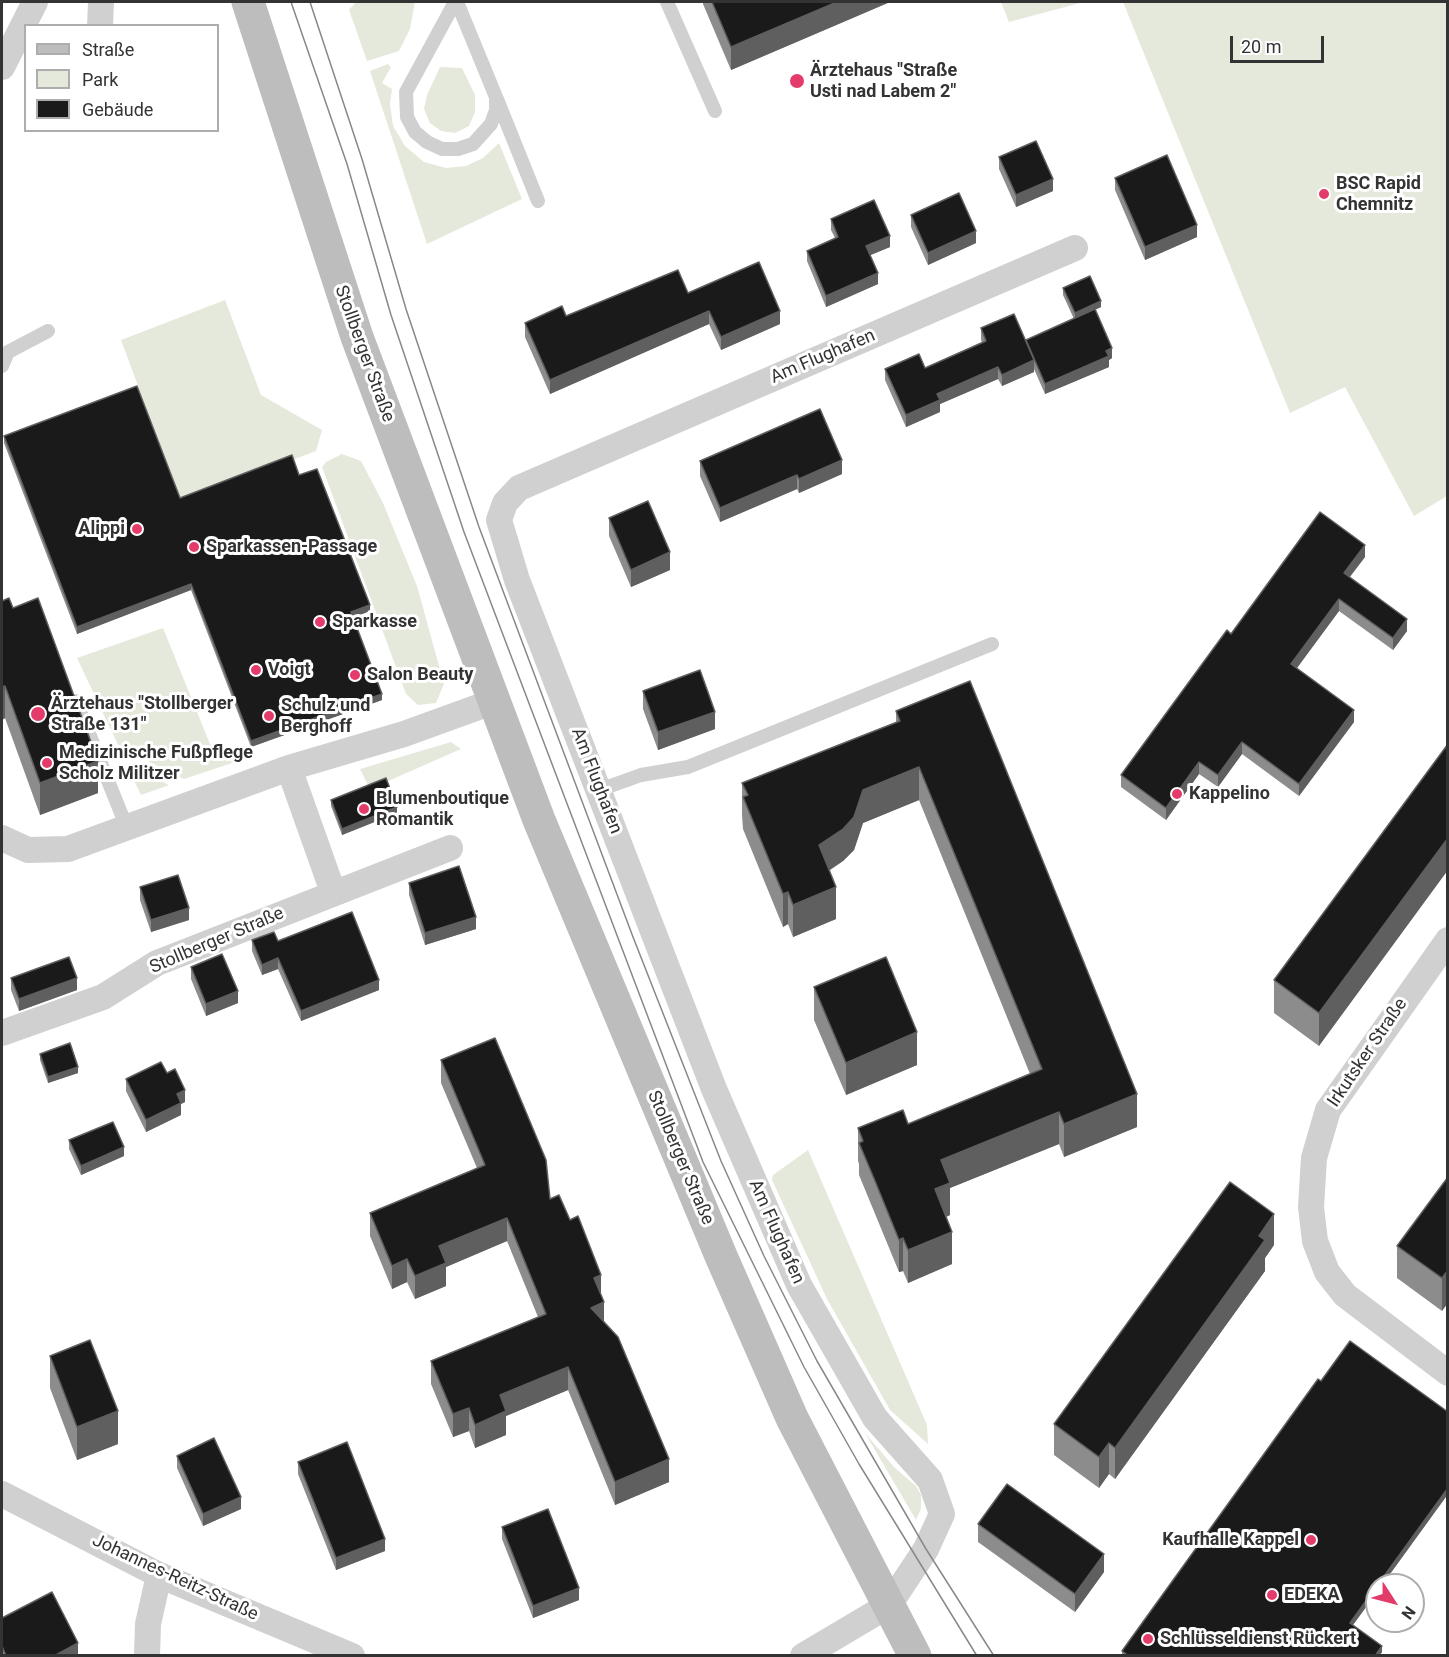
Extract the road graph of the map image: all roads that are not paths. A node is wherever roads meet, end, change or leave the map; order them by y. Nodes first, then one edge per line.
1 (35, 2) edge
2 (101, 2) edge
3 (249, 2) edge
4 (456, 2) edge
5 (667, 2) edge
6 (100, 24) edge
7 (2, 67) edge
8 (24, 68) edge
9 (2, 76) edge
10 (496, 97) junction
11 (716, 111) dead end
12 (538, 201) dead end
13 (1075, 248) dead end
14 (48, 331) dead end
15 (2, 366) edge
16 (992, 644) dead end
17 (72, 692) edge
18 (495, 701) junction
19 (289, 768) junction
20 (599, 790) junction
21 (127, 828) junction
22 (3, 837) edge
23 (450, 848) dead end
24 (333, 892) junction
25 (1448, 940) edge
26 (2, 1033) edge
27 (1447, 1370) edge
28 (2, 1494) edge
29 (159, 1575) junction
30 (890, 1605) junction
31 (147, 1656) edge
32 (351, 1656) edge
33 (803, 1656) edge
34 (915, 1656) edge
35 (932, 1656) edge

1 - 7 street
2 - 6 street
3 - 18 main road, Stollberger Straße
4 - 10 lane
4 - 10 lane
5 - 11 lane
8 - 9 street
10 - 12 lane
13 - 20 street, Am Flughafen
14 - 15 lane
16 - 20 lane
17 - 21 lane
18 - 19 street
18 - 30 main road, Stollberger Straße
19 - 21 street
19 - 24 street
20 - 30 street, Am Flughafen
21 - 22 street
23 - 24 street, Stollberger Straße
24 - 26 street, Stollberger Straße
25 - 27 street, Irkutsker Straße
28 - 29 street, Johannes-Reitz-Straße
29 - 31 street
29 - 32 street, Johannes-Reitz-Straße
30 - 33 street
30 - 34 main road, Stollberger Straße
30 - 35 main road, Stollberger Straße

